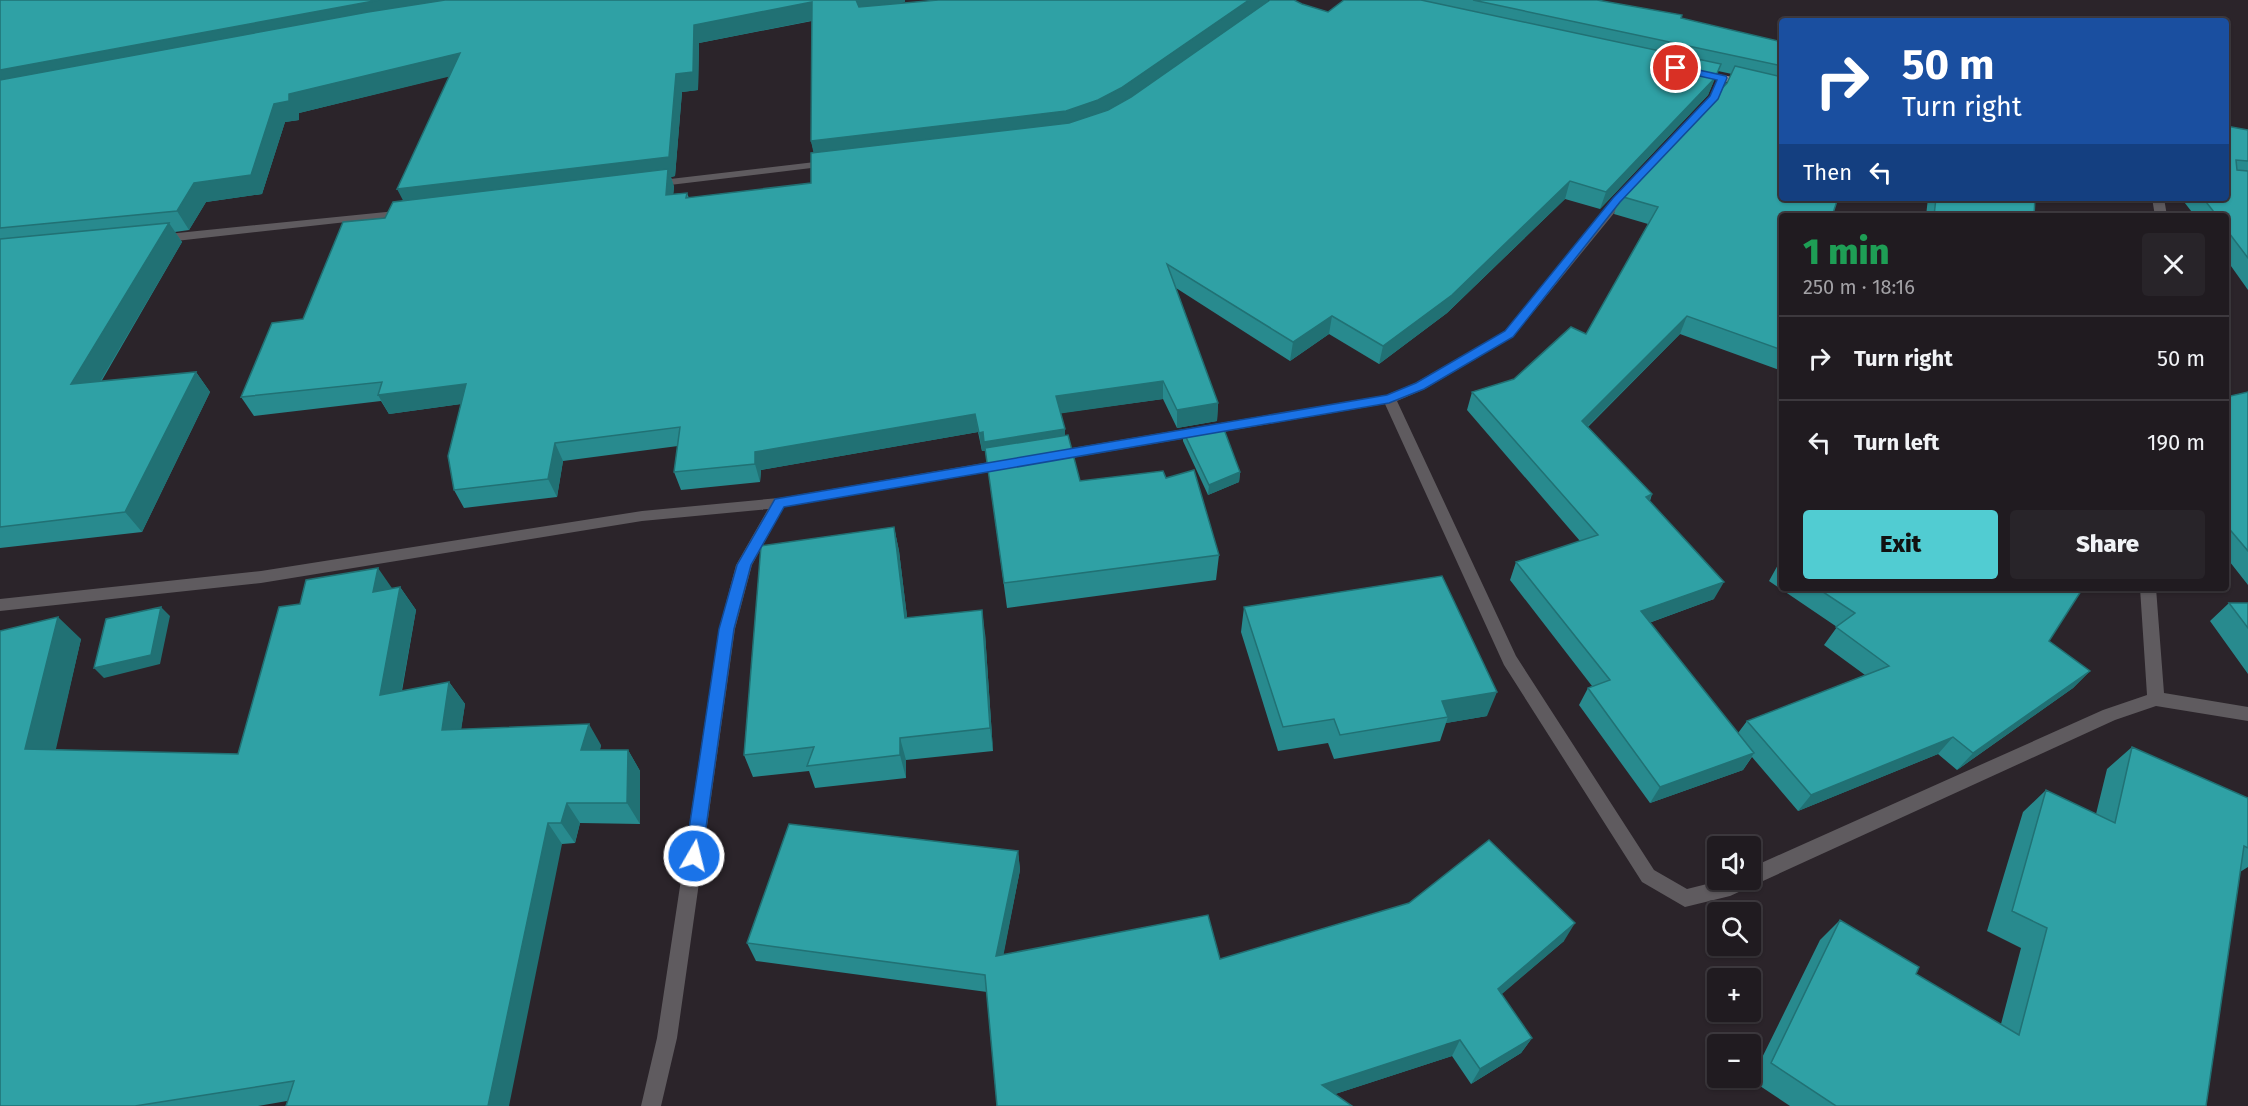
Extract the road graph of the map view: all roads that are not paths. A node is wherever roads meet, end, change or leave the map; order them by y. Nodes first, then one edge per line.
1 (1688, 71) edge
2 (1723, 78) junction
3 (1779, 89) edge
4 (1690, 123) edge
5 (844, 161) edge
6 (1641, 174) edge
7 (643, 185) edge
8 (419, 212) edge
9 (151, 239) edge
10 (1389, 399) junction
11 (779, 503) junction
12 (2148, 591) edge
13 (0, 605) edge
14 (2156, 699) junction
15 (2248, 714) edge
16 (1761, 873) edge
17 (1723, 890) edge
18 (651, 1106) edge

1 - 2 main road
2 - 3 main road
2 - 4 street
5 - 7 street
6 - 10 street
8 - 9 street
10 - 11 street
10 - 17 street
11 - 13 street
11 - 18 street
12 - 14 street
14 - 15 street
14 - 16 street

